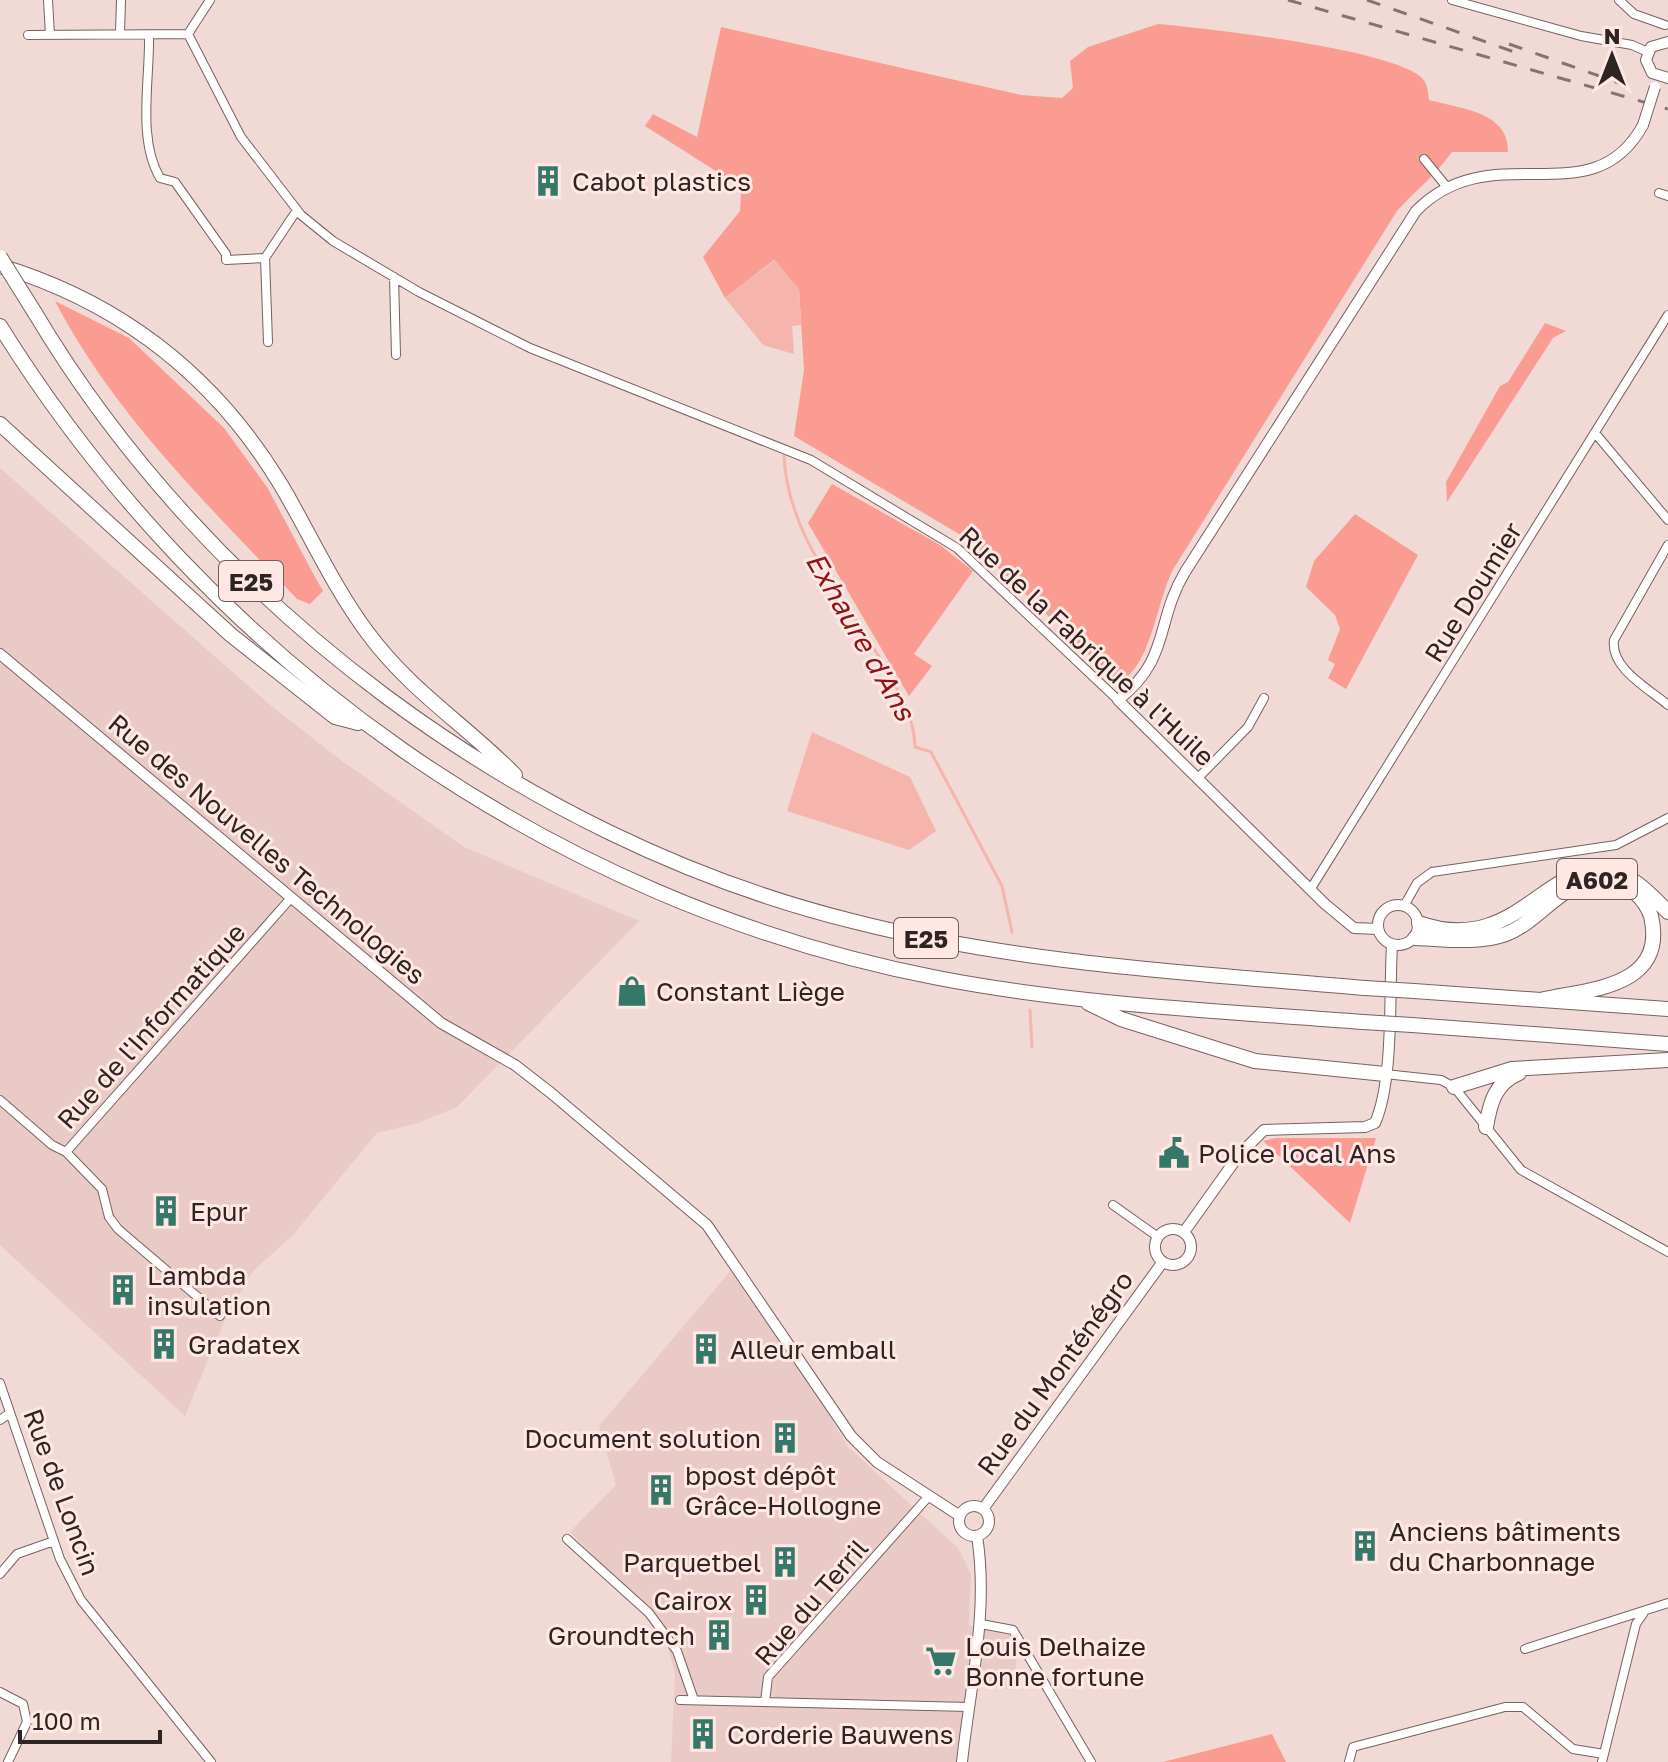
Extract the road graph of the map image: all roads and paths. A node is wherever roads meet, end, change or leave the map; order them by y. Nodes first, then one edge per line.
1 (48, 0) edge
2 (121, 0) edge
3 (210, 0) edge
4 (1452, 0) edge
5 (1619, 0) edge
6 (1667, 23) edge
7 (120, 33) junction
8 (188, 34) junction
9 (28, 35) dead end
10 (50, 35) junction
11 (149, 36) junction
12 (1667, 42) edge
13 (1648, 52) junction
14 (1661, 81) edge
15 (1424, 159) dead end
16 (1446, 186) junction
17 (297, 210) junction
18 (0, 257) edge
19 (265, 258) junction
20 (0, 266) edge
21 (394, 277) junction
22 (1668, 315) edge
23 (0, 326) edge
24 (268, 342) dead end
25 (396, 355) dead end
26 (0, 424) edge
27 (1595, 433) junction
28 (1668, 520) edge
29 (1668, 545) edge
30 (0, 654) edge
31 (1264, 698) dead end
32 (1118, 700) junction
33 (1668, 705) edge
34 (366, 725) junction
35 (1197, 779) junction
36 (526, 787) junction
37 (1668, 818) edge
38 (1310, 890) junction
39 (290, 899) junction
40 (1404, 906) junction
41 (1668, 912) edge
42 (1378, 929) junction
43 (1417, 930) junction
44 (1392, 945) junction
45 (1078, 998) junction
46 (1541, 1000) junction
47 (1668, 1009) edge
48 (1668, 1044) edge
49 (1668, 1060) edge
50 (1528, 1069) junction
51 (1385, 1074) junction
52 (1454, 1087) junction
53 (0, 1100) edge
54 (1486, 1127) junction
55 (66, 1152) junction
56 (1113, 1205) dead end
57 (1184, 1232) junction
58 (1158, 1237) junction
59 (1668, 1252) edge
60 (1162, 1263) junction
61 (220, 1316) dead end
62 (0, 1383) edge
63 (10, 1413) junction
64 (0, 1420) edge
65 (928, 1497) junction
66 (983, 1509) junction
67 (960, 1516) junction
68 (977, 1536) junction
69 (567, 1539) dead end
70 (54, 1541) junction
71 (0, 1574) edge
72 (1668, 1603) edge
73 (1643, 1614) junction
74 (981, 1624) junction
75 (1525, 1649) dead end
76 (0, 1692) edge
77 (680, 1700) dead end
78 (694, 1700) junction
79 (765, 1702) junction
80 (969, 1707) junction
81 (1603, 1758) edge
82 (8, 1762) edge
83 (211, 1762) edge
84 (962, 1762) edge
85 (1091, 1762) edge
86 (1349, 1762) edge

1 - 10 street
2 - 7 street
3 - 8 street
4 - 13 street
5 - 6 street
6 - 12 street
7 - 10 street
7 - 11 street
8 - 11 street
8 - 17 street, Rue de la Fabrique à l'Huile
9 - 10 street
11 - 19 street
12 - 13 street
13 - 14 street
14 - 16 street, bridge
15 - 16 street
16 - 32 street
17 - 19 street
17 - 21 street, Rue de la Fabrique à l'Huile
18 - 36 highway, E25, bridge
19 - 24 street
20 - 36 highway
21 - 25 street
21 - 32 street, Rue de la Fabrique à l'Huile
22 - 27 street, Rue Doumier
23 - 34 highway, E25
26 - 34 highway
27 - 28 street
27 - 38 street, Rue Doumier
29 - 33 street
30 - 39 street, Rue des Nouvelles Technologies
31 - 35 street
32 - 35 street, Rue de la Fabrique à l'Huile
34 - 45 highway, E25
35 - 38 street, Rue de la Fabrique à l'Huile
36 - 46 highway, E25, bridge
37 - 40 street
38 - 42 street, Rue de la Fabrique à l'Huile
39 - 55 street, Rue de l'Informatique
39 - 65 street, Rue des Nouvelles Technologies
40 - 42 street
40 - 43 street
41 - 43 highway, A602
42 - 44 street
43 - 44 street
43 - 46 highway, A602
44 - 51 street
45 - 48 highway, E25, bridge
45 - 51 highway
46 - 47 highway, E25
49 - 50 highway
50 - 52 highway
50 - 54 highway
51 - 52 street
51 - 57 street, Rue du Monténégro
52 - 54 street
53 - 55 street, Rue de l'Informatique
54 - 59 street
55 - 61 street
56 - 58 street
57 - 58 street
57 - 60 street, Rue du Monténégro
58 - 60 street, Rue du Monténégro
60 - 66 street, Rue du Monténégro
62 - 63 street, Rue de Loncin
63 - 64 street
63 - 70 street, Rue de Loncin
65 - 67 street, Rue des Nouvelles Technologies
65 - 79 street, Rue du Terril
66 - 67 street
66 - 68 street
67 - 68 street
68 - 74 street
69 - 78 street
70 - 71 street
70 - 83 street, Rue de Loncin
72 - 73 street
73 - 75 street
73 - 81 street
74 - 80 street
74 - 85 street
76 - 82 street
77 - 78 street
78 - 79 street
79 - 80 street
80 - 84 street
81 - 86 street

